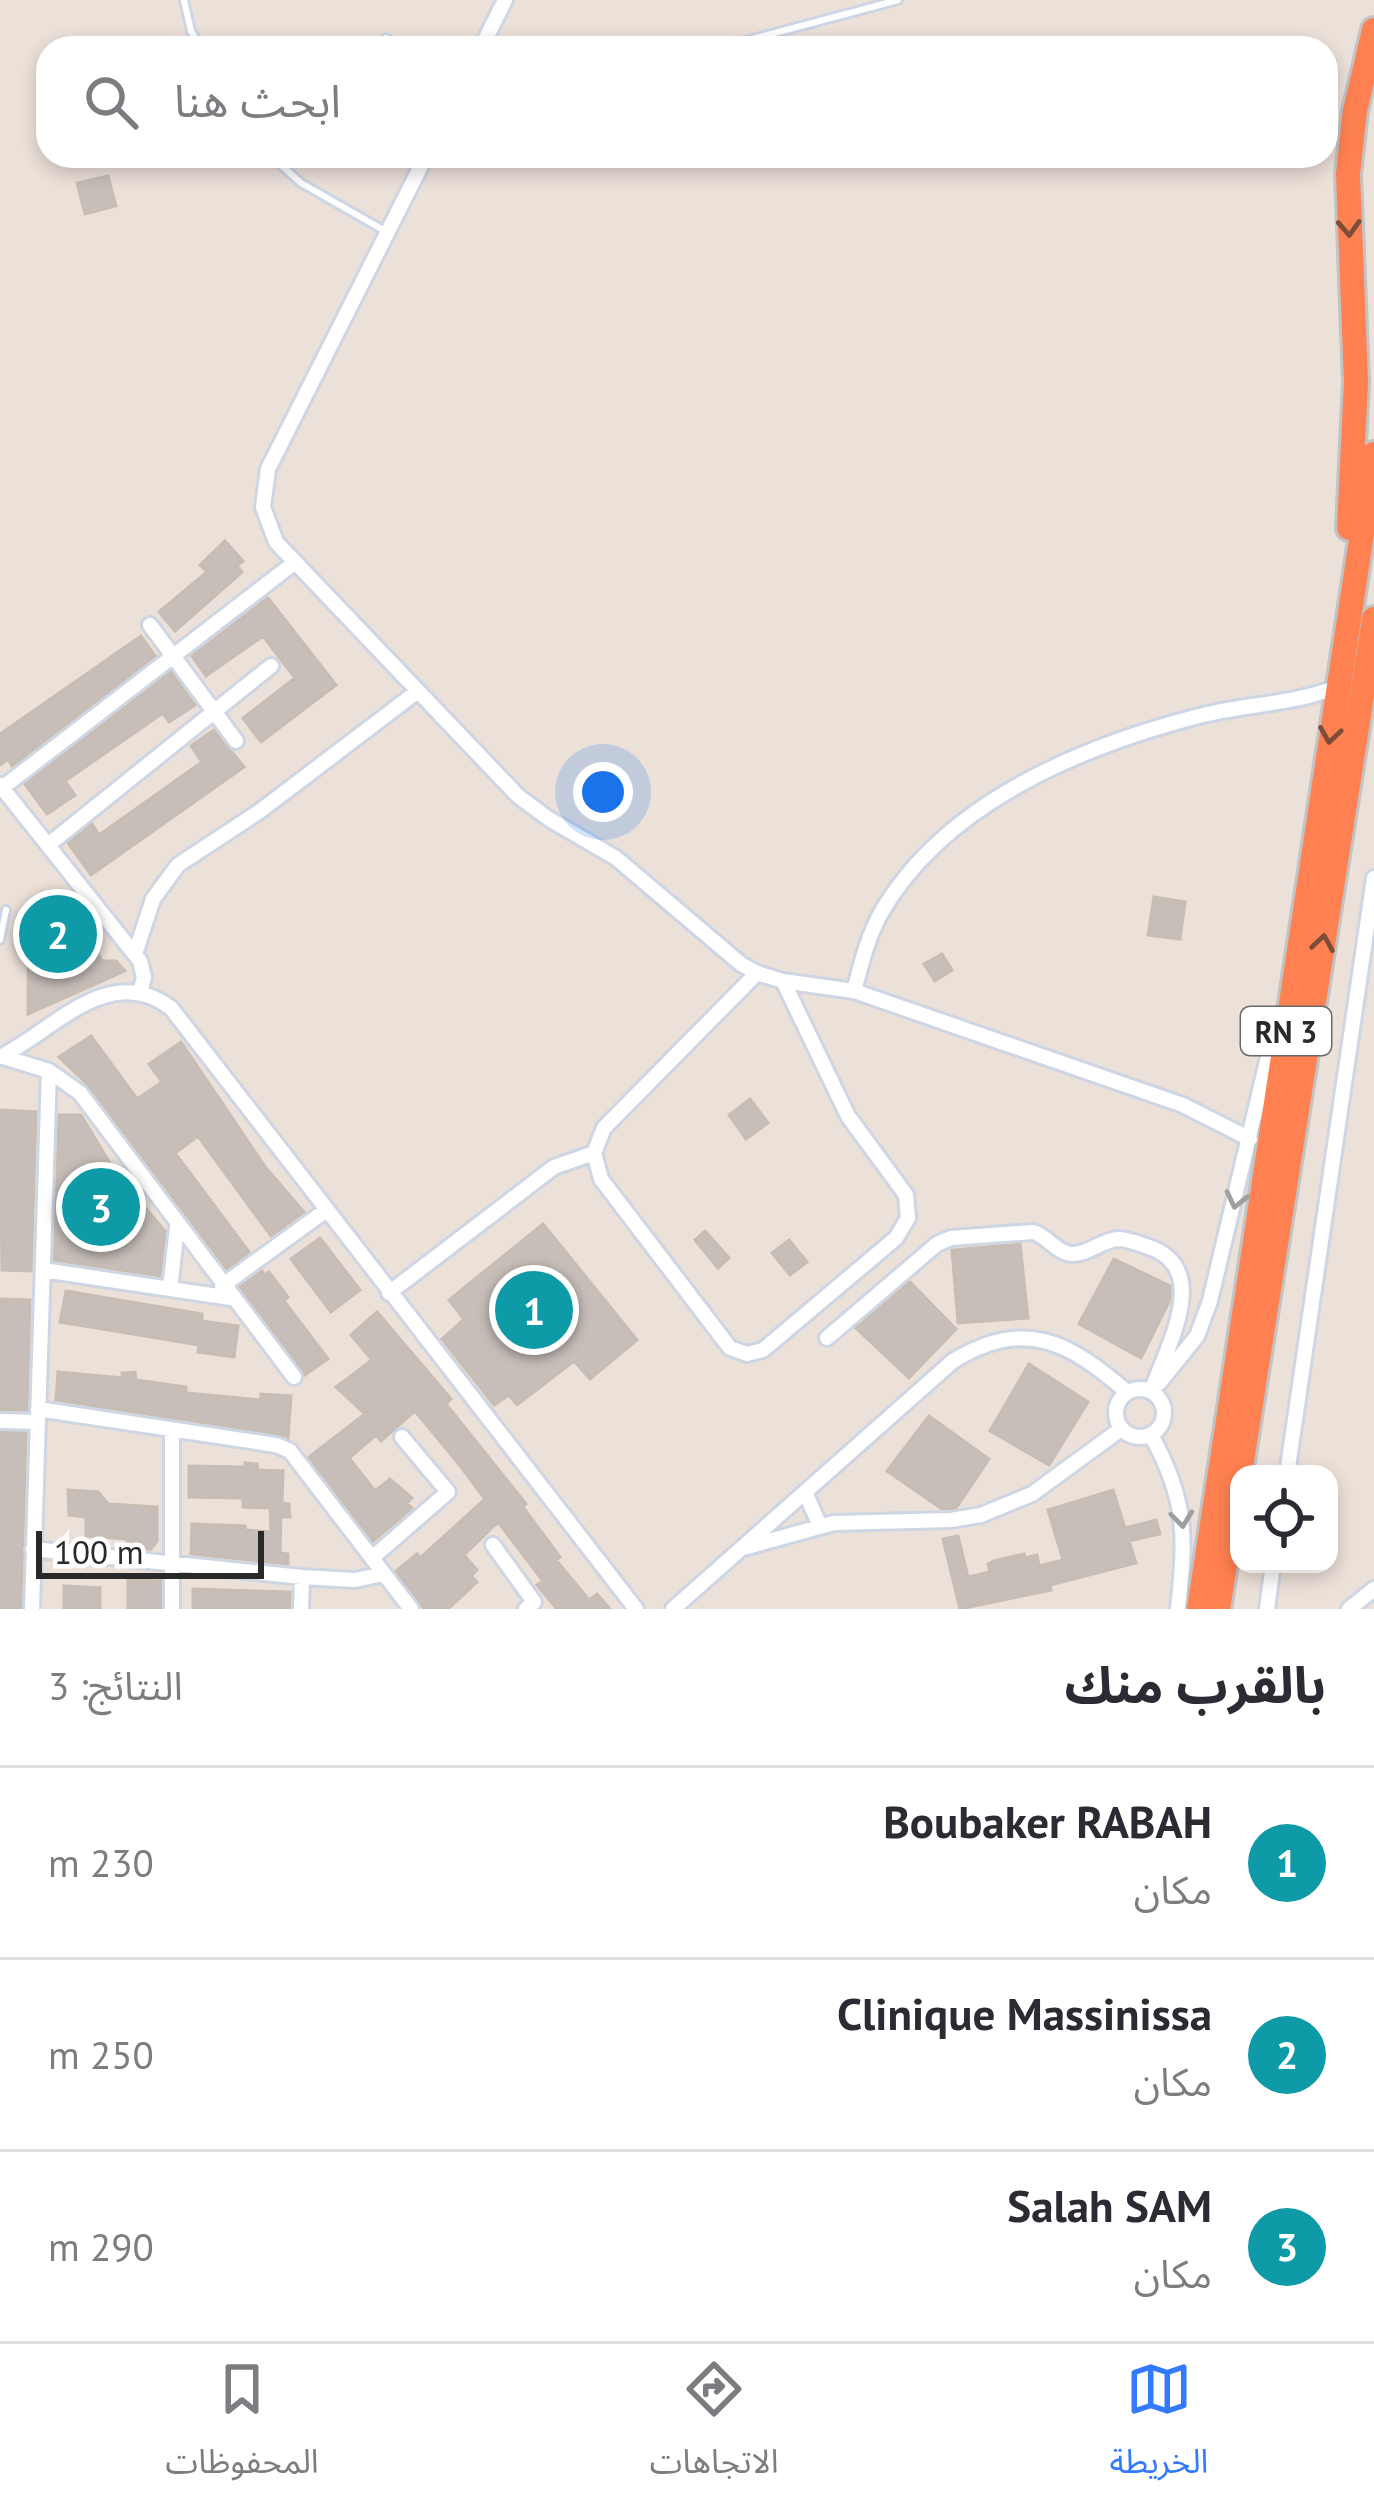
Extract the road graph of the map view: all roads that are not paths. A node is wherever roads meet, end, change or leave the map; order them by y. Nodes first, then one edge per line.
1 (184, 0) edge
2 (505, 0) edge
3 (898, 0) edge
4 (1374, 30) edge
5 (193, 36) edge
6 (487, 36) edge
7 (764, 36) edge
8 (285, 168) edge
9 (420, 168) edge
10 (388, 232) junction
11 (1374, 454) edge
12 (294, 563) junction
13 (1374, 619) edge
14 (151, 625) dead end
15 (1344, 642) junction
16 (174, 658) junction
17 (271, 666) dead end
18 (1337, 687) junction
19 (418, 691) junction
20 (213, 712) junction
21 (236, 741) dead end
22 (1, 786) edge
23 (48, 845) junction
24 (1374, 878) edge
25 (6, 910) dead end
26 (0, 940) edge
27 (135, 954) junction
28 (1294, 964) junction
29 (758, 973) junction
30 (783, 981) junction
31 (140, 992) junction
32 (854, 992) junction
33 (0, 1056) edge
34 (49, 1071) junction
35 (1250, 1139) junction
36 (594, 1153) junction
37 (325, 1210) junction
38 (177, 1227) junction
39 (43, 1270) junction
40 (170, 1289) junction
41 (226, 1292) junction
42 (389, 1293) junction
43 (827, 1338) dead end
44 (294, 1377) dead end
45 (1127, 1392) junction
46 (1151, 1392) junction
47 (38, 1415) junction
48 (0, 1421) edge
49 (1121, 1429) junction
50 (172, 1430) junction
51 (1151, 1435) junction
52 (402, 1437) dead end
53 (1241, 1465) edge
54 (1288, 1465) edge
55 (805, 1492) junction
56 (820, 1526) junction
57 (1230, 1536) edge
58 (493, 1545) dead end
59 (34, 1549) junction
60 (740, 1549) junction
61 (372, 1558) junction
62 (173, 1563) junction
63 (1272, 1573) edge
64 (383, 1574) junction
65 (302, 1577) junction
66 (1374, 1589) edge
67 (32, 1609) edge
68 (172, 1609) edge
69 (301, 1609) edge
70 (411, 1609) edge
71 (526, 1609) edge
72 (636, 1609) edge
73 (673, 1609) edge
74 (1178, 1609) edge
75 (1199, 1609) edge
76 (1219, 1609) edge
77 (1267, 1609) edge
78 (1349, 1609) edge

1 - 5 lane
2 - 6 street
3 - 7 lane
4 -> 15 highway
8 - 10 lane
9 - 10 street
10 - 12 street
11 - 15 highway, RN 3
12 - 16 street
12 - 19 street
53 -> 13 highway, RN 3
14 - 16 street
15 - 18 highway, RN 3
16 - 20 street
16 - 22 street
17 - 20 street
18 -> 28 highway, RN 3
18 - 32 street
19 - 27 street
19 - 29 street
20 - 21 street
20 - 23 street
22 - 23 street
23 - 27 street
24 - 54 street
25 - 26 lane
27 - 31 street
28 - 35 street
28 - 75 highway, RN 3
29 - 30 street
29 - 36 street
30 - 32 street
30 - 36 street
31 - 33 street
31 - 37 street
32 - 35 street
33 - 34 street
34 - 38 street
34 - 39 street
35 -> 46 street
36 - 42 street
37 - 41 street
37 - 42 street
38 - 40 street
38 - 41 street
39 - 40 street
39 - 47 street
40 - 41 street
41 - 44 street
42 - 72 street
43 - 46 street
45 - 46 street
45 - 49 street
45 - 55 street
46 - 51 street
47 - 48 street
47 - 50 street
47 - 59 street
49 - 51 street
49 - 56 street
50 - 61 street
50 - 62 street
51 -> 74 street
52 - 61 street
55 - 56 street
55 - 60 street
56 - 60 street
57 - 76 highway, RN 3
58 - 71 street
59 - 62 street
59 - 67 street
60 - 73 street
61 - 64 street
62 - 65 street
62 - 68 street
63 - 77 street
64 - 65 street
64 - 70 street
65 - 69 street
66 - 78 street

